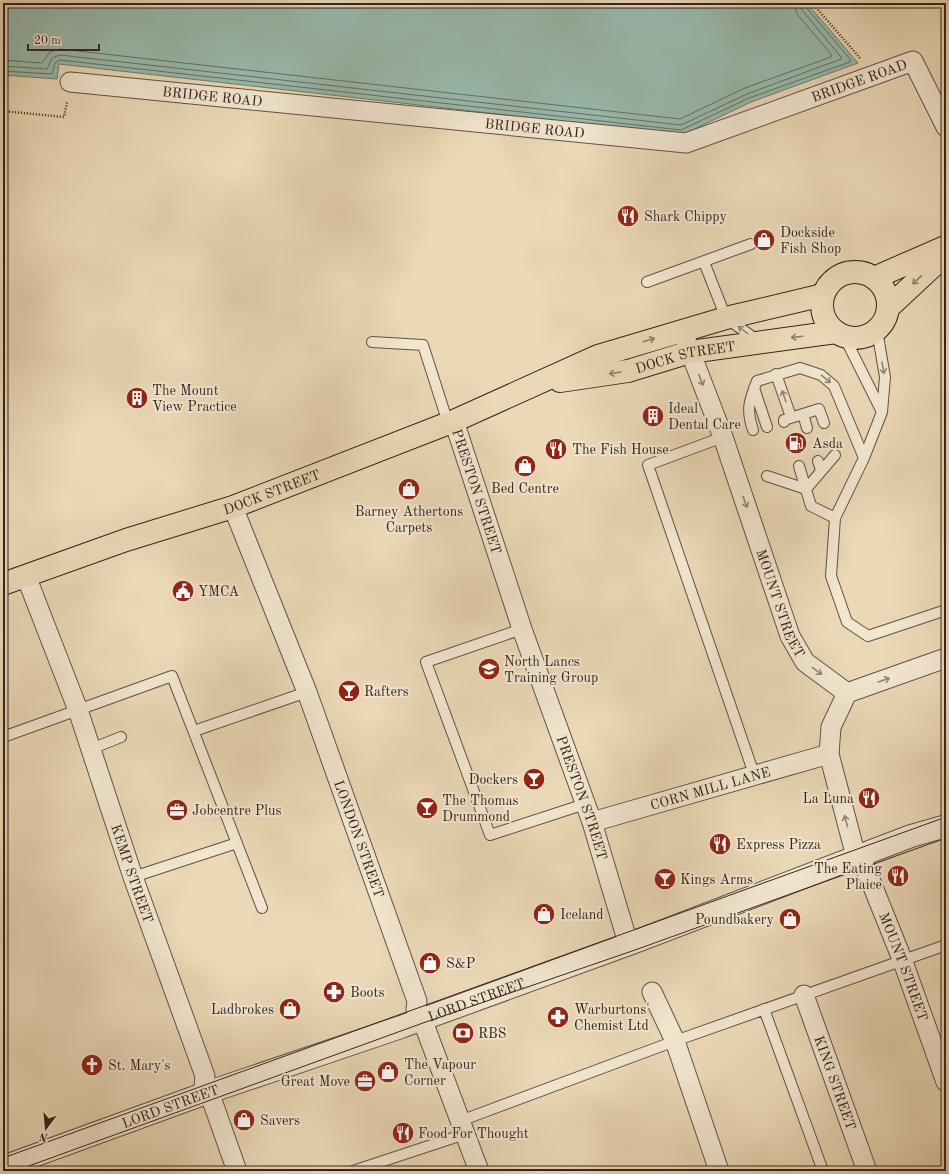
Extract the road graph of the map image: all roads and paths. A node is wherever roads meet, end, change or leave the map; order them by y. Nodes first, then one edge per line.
1 (812, 3) edge
2 (875, 75) junction
3 (70, 82) joint
4 (3, 111) edge
5 (946, 127) edge
6 (751, 244) dead end
7 (946, 246) edge
8 (946, 254) edge
9 (704, 262) junction
10 (874, 278) junction
11 (647, 282) dead end
12 (823, 295) junction
13 (888, 308) junction
14 (726, 318) junction
15 (682, 330) junction
16 (877, 330) junction
17 (840, 334) junction
18 (372, 342) dead end
19 (759, 342) junction
20 (690, 352) junction
21 (776, 374) junction
22 (535, 385) junction
23 (754, 388) junction
24 (882, 412) junction
25 (803, 414) junction
26 (451, 422) junction
27 (824, 423) dead end
28 (767, 427) dead end
29 (808, 428) dead end
30 (753, 430) dead end
31 (723, 437) junction
32 (835, 455) dead end
33 (864, 458) junction
34 (799, 466) dead end
35 (767, 476) dead end
36 (806, 489) junction
37 (232, 507) junction
38 (835, 518) junction
39 (26, 576) junction
40 (3, 584) edge
41 (946, 610) edge
42 (522, 629) junction
43 (946, 658) edge
44 (307, 692) junction
45 (848, 693) junction
46 (78, 710) junction
47 (194, 731) junction
48 (3, 737) edge
49 (121, 738) dead end
50 (91, 749) junction
51 (829, 754) junction
52 (754, 774) junction
53 (585, 804) junction
54 (592, 822) junction
55 (946, 826) edge
56 (237, 843) junction
57 (860, 857) junction
58 (133, 877) junction
59 (262, 908) dead end
60 (632, 943) junction
61 (946, 945) edge
62 (902, 959) junction
63 (652, 992) dead end
64 (804, 995) junction
65 (764, 1009) junction
66 (422, 1019) junction
67 (675, 1042) junction
68 (946, 1082) edge
69 (209, 1092) junction
70 (463, 1128) junction
71 (3, 1167) edge
72 (237, 1171) edge
73 (355, 1171) edge
74 (479, 1171) edge
75 (719, 1171) edge
76 (823, 1171) edge
77 (867, 1171) edge

1 - 2 path
2 - 3 street, BRIDGE ROAD
2 - 5 street, BRIDGE ROAD
3 - 4 path
6 - 9 lane
7 - 10 highway
8 -> 13 highway
9 - 11 lane
9 - 14 lane
10 - 12 highway
10 - 13 highway
12 - 14 highway, DOCK STREET
12 - 17 highway
13 - 16 highway
14 - 15 highway, DOCK STREET
19 -> 14 lane
15 - 20 street, MOUNT STREET
22 -> 15 highway, DOCK STREET
16 - 17 highway
16 -> 24 lane
17 -> 19 highway, DOCK STREET
17 - 24 lane
18 - 26 lane
19 - 20 highway, DOCK STREET
20 -> 22 highway, DOCK STREET
20 -> 31 street, MOUNT STREET
21 - 23 lane
25 -> 21 lane
21 -> 33 lane
22 - 26 highway, DOCK STREET
23 - 28 lane
23 - 30 lane
24 - 33 lane
25 - 27 lane
25 - 29 lane
26 - 37 highway, DOCK STREET
26 - 42 street, PRESTON STREET
31 -> 45 street, MOUNT STREET
31 - 52 lane
32 - 36 lane
33 - 38 lane
34 - 36 lane
35 - 36 lane
36 - 38 lane
37 - 39 highway, DOCK STREET
37 - 44 street, LONDON STREET
38 - 41 lane
39 - 40 highway, DOCK STREET
39 - 46 street, KEMP STREET
42 - 53 street, PRESTON STREET
42 - 53 lane
45 -> 43 street
44 - 47 lane
44 - 66 street, LONDON STREET
45 - 51 street, MOUNT STREET
46 - 47 lane
46 - 48 lane
46 - 50 street, KEMP STREET
47 - 56 lane
49 - 50 lane
50 - 58 street, KEMP STREET
51 - 52 street, CORN MILL LANE
57 -> 51 street, MOUNT STREET
52 - 54 street, CORN MILL LANE
53 - 54 street, PRESTON STREET
54 - 60 street, PRESTON STREET
55 - 57 street, LORD STREET
56 - 58 lane
56 - 59 lane
57 - 60 street, LORD STREET
57 - 62 street, MOUNT STREET
58 - 69 street, KEMP STREET
60 - 66 street, LORD STREET
61 - 62 lane
62 - 64 lane
62 - 68 street, MOUNT STREET
63 - 67 street
64 - 65 lane
64 - 77 street, KING STREET
65 - 67 lane
65 - 76 lane
66 - 69 street, LORD STREET
66 - 70 street, LONDON STREET
67 - 70 lane
67 - 75 street
69 - 71 street, LORD STREET
69 - 72 street, KEMP STREET
70 - 73 lane
70 - 74 street, LONDON STREET

